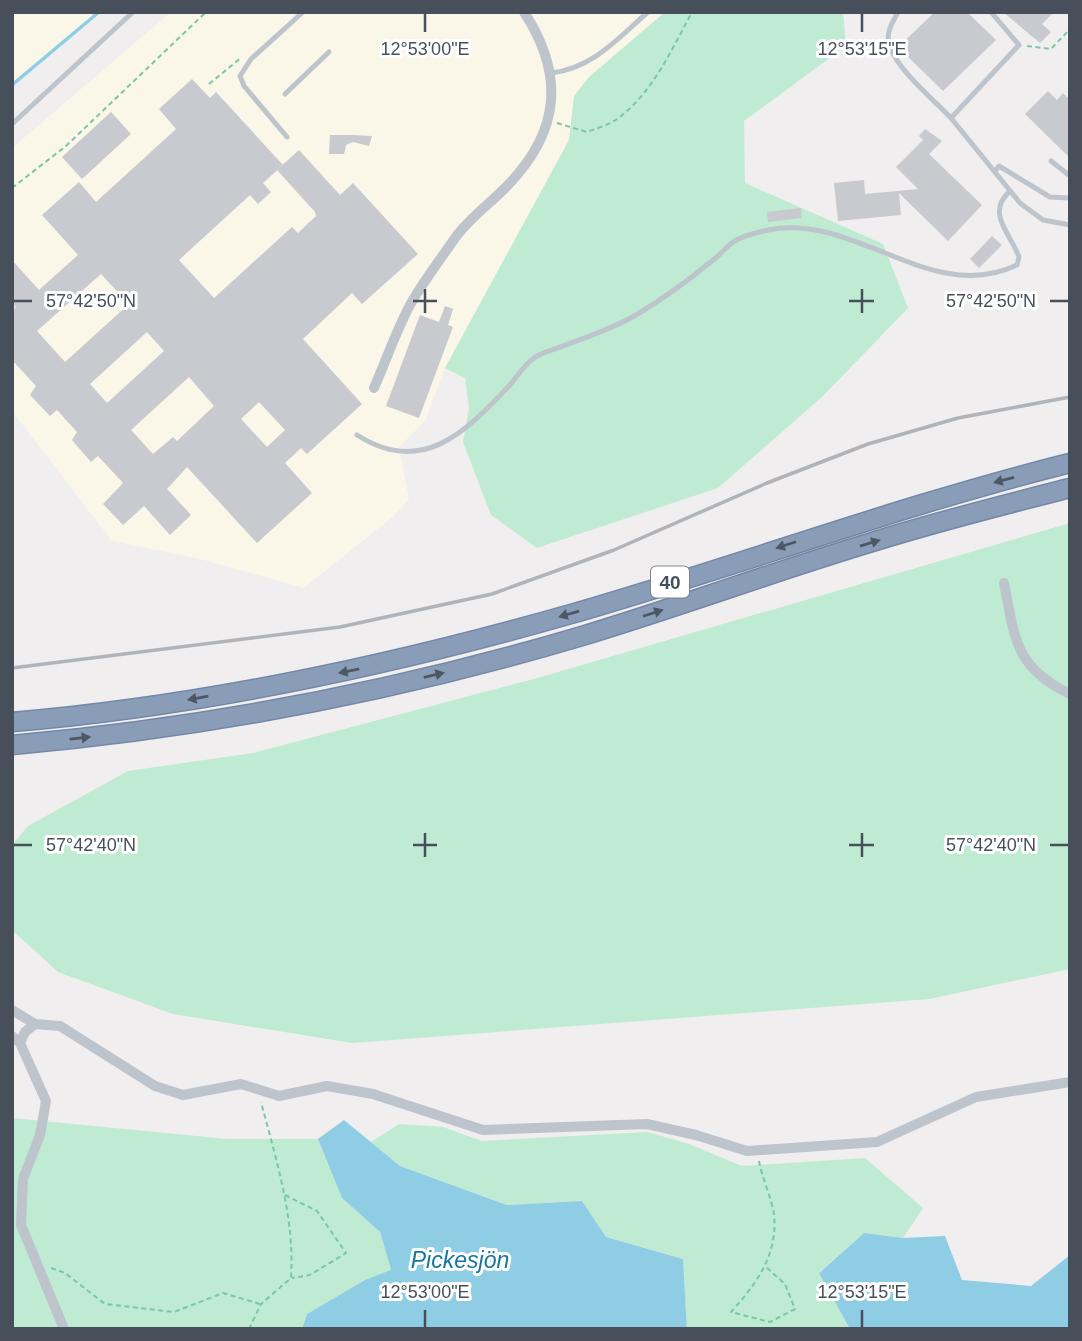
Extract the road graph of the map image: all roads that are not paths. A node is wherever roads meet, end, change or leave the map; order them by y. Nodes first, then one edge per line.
1 (133, 12) edge
2 (303, 12) edge
3 (524, 12) edge
4 (648, 12) edge
5 (898, 12) edge
6 (991, 12) edge
7 (329, 52) dead end
8 (551, 73) junction
9 (285, 94) dead end
10 (951, 118) junction
11 (12, 124) edge
12 (287, 137) dead end
13 (1051, 162) dead end
14 (995, 171) junction
15 (1070, 176) edge
16 (1010, 191) junction
17 (1070, 198) edge
18 (1070, 225) edge
19 (374, 388) dead end
20 (356, 435) dead end
21 (1070, 463) edge
22 (1070, 488) edge
23 (1004, 583) dead end
24 (1070, 694) edge
25 (12, 722) edge
26 (12, 745) edge
27 (12, 1010) edge
28 (35, 1024) junction
29 (16, 1040) edge
30 (1070, 1082) edge
31 (64, 1329) edge

1 - 11 lane
2 - 12 lane
3 - 8 street
4 - 8 lane
5 - 10 lane
6 - 10 lane
7 - 9 lane
8 - 19 street
10 - 14 lane
13 - 15 lane
14 - 16 lane
14 - 17 lane
16 - 18 lane
16 - 20 lane
21 -> 25 highway, 40
26 -> 22 highway, 40
23 - 24 street
27 - 28 street
28 - 29 street
28 - 30 street
29 - 31 street

